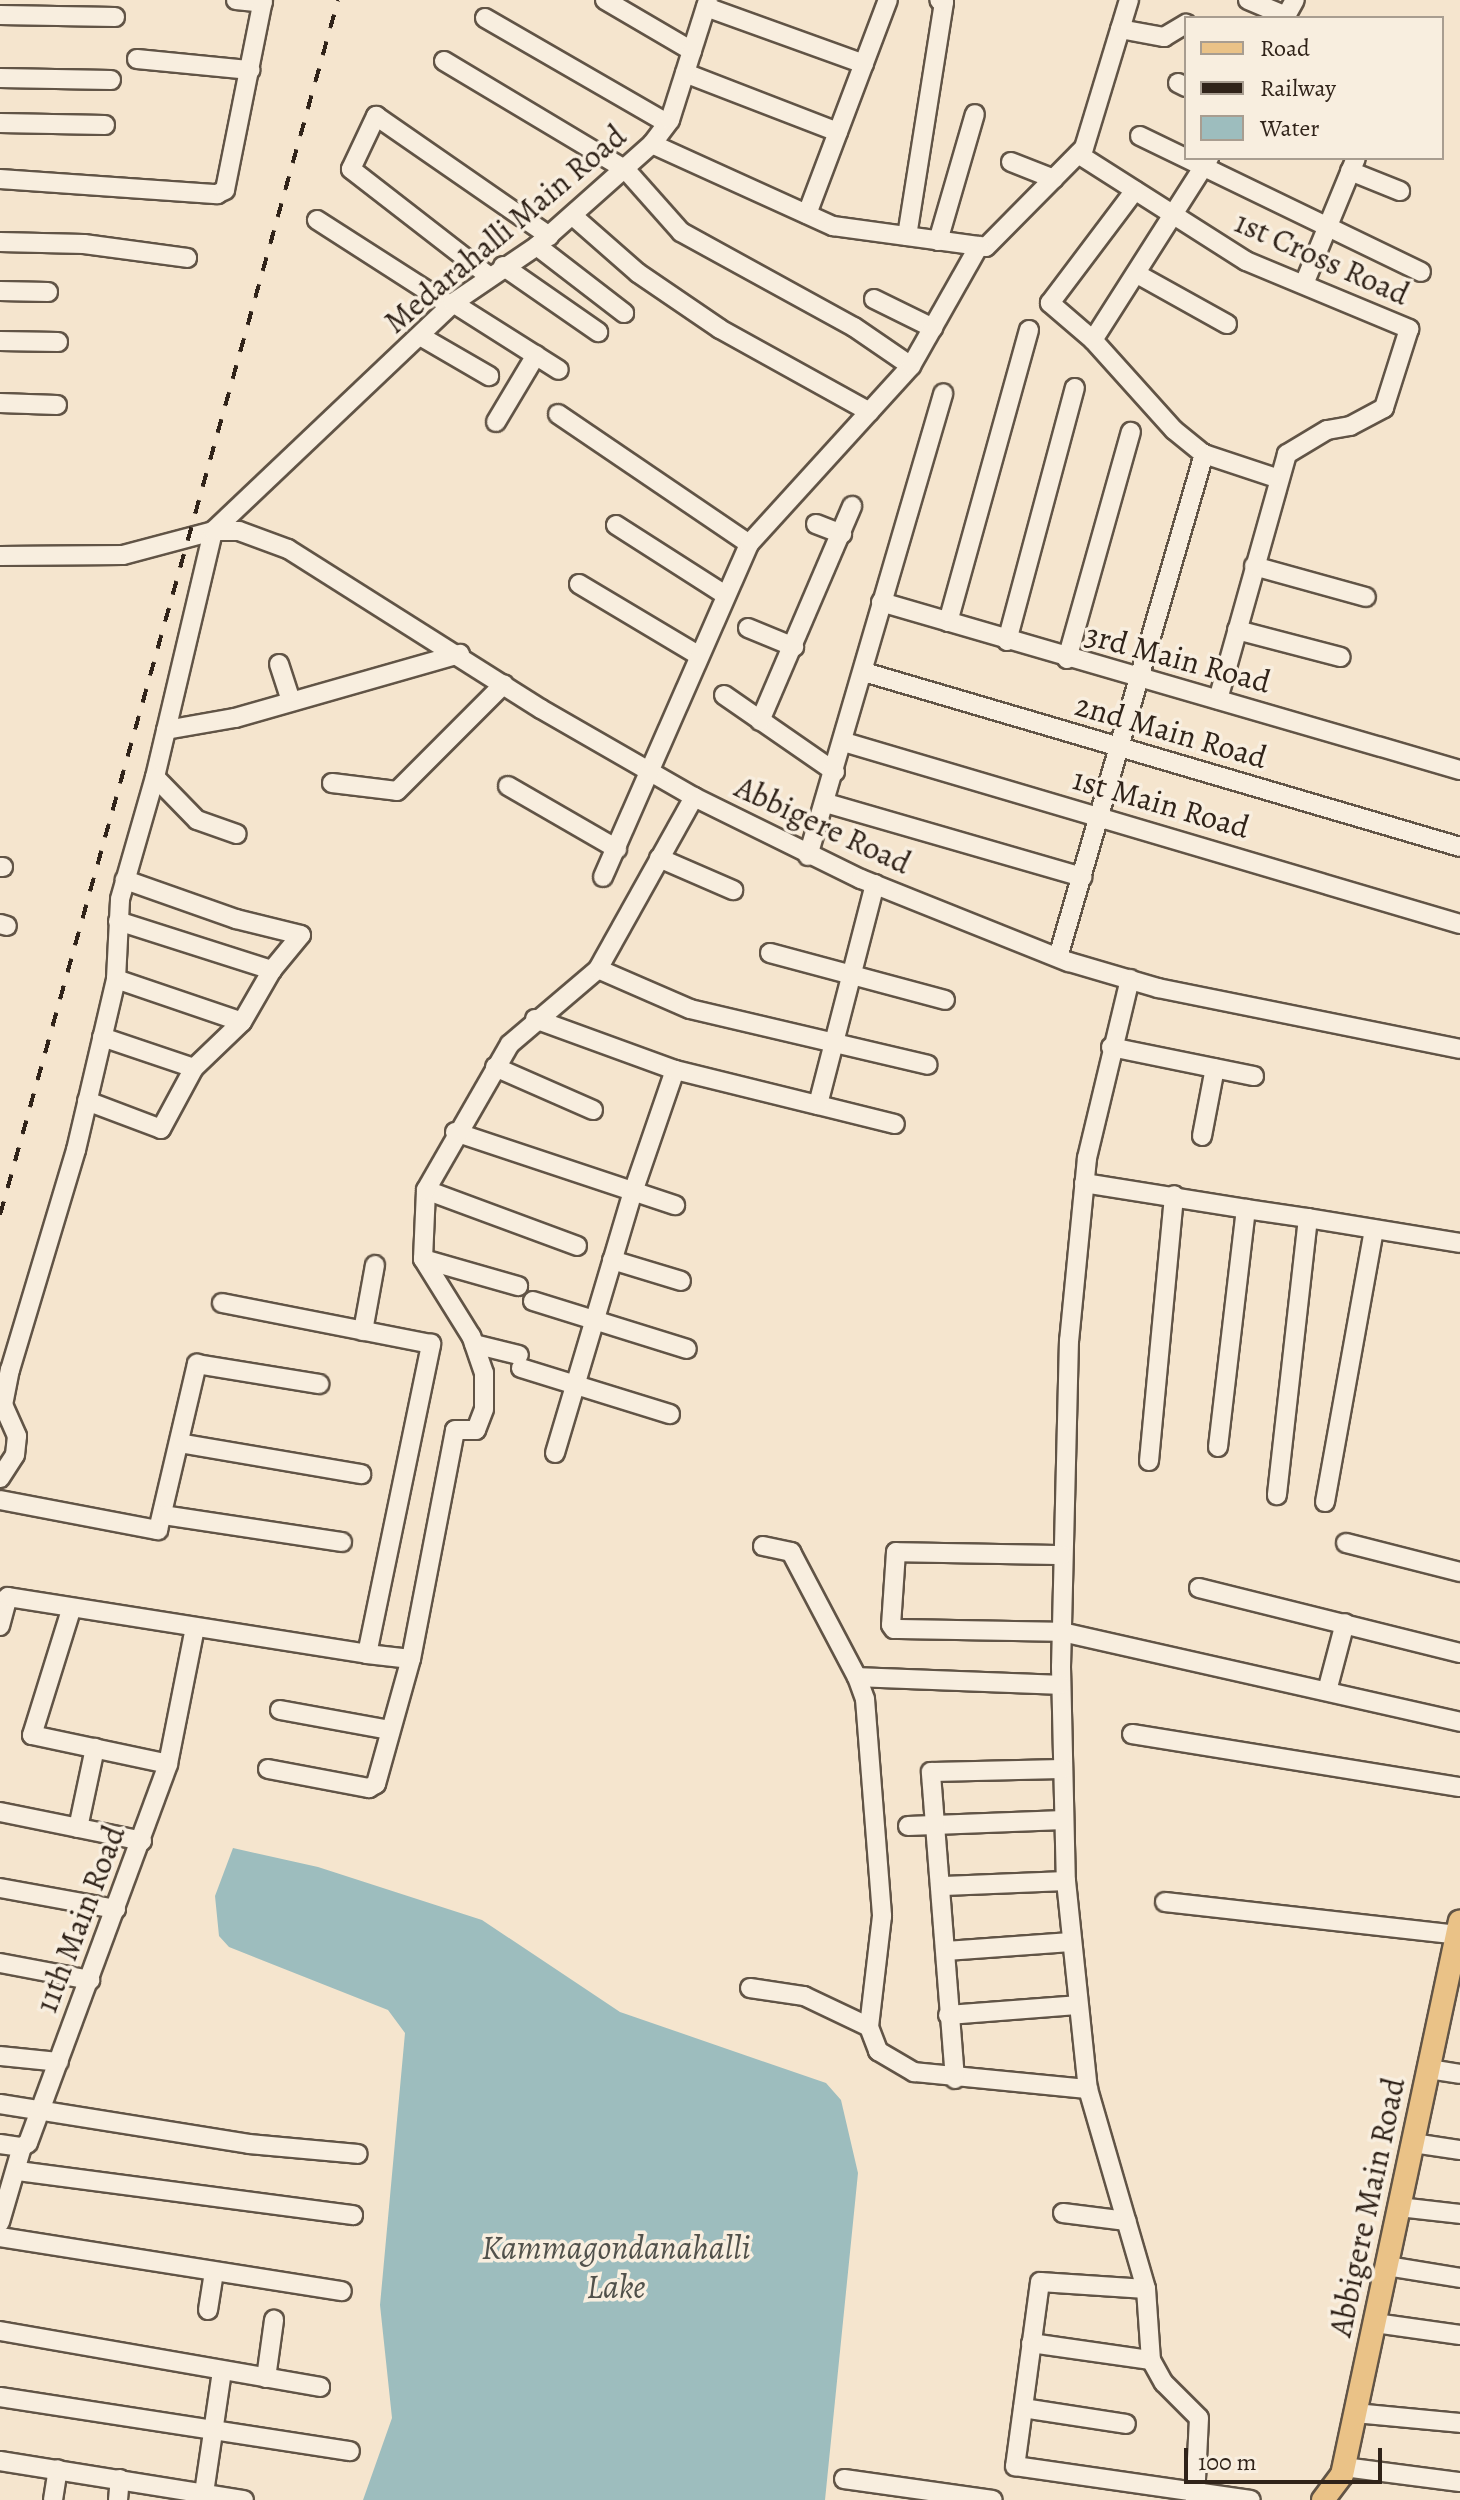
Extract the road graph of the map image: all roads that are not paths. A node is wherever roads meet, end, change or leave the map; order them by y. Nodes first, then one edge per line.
1 (236, 0) edge
2 (605, 0) edge
3 (888, 0) edge
4 (939, 0) edge
5 (1129, 0) edge
6 (1248, 0) edge
7 (1295, 0) edge
8 (263, 1) edge
9 (705, 2) edge
10 (0, 15) edge
11 (115, 17) dead end
12 (485, 18) dead end
13 (1184, 25) edge
14 (1120, 29) junction
15 (692, 51) junction
16 (137, 59) dead end
17 (444, 61) dead end
18 (864, 64) junction
19 (250, 70) junction
20 (685, 73) junction
21 (0, 78) edge
22 (111, 80) dead end
23 (975, 114) dead end
24 (0, 123) edge
25 (667, 123) junction
26 (105, 125) dead end
27 (838, 132) junction
28 (1140, 136) dead end
29 (652, 144) junction
30 (1078, 154) junction
31 (1184, 154) edge
32 (1011, 162) dead end
33 (1206, 163) edge
34 (1353, 165) edge
35 (626, 170) junction
36 (0, 179) edge
37 (1054, 179) junction
38 (1135, 190) junction
39 (1400, 191) dead end
40 (807, 214) junction
41 (573, 216) junction
42 (1175, 216) junction
43 (317, 220) dead end
44 (1326, 227) junction
45 (907, 236) junction
46 (543, 241) junction
47 (938, 241) junction
48 (0, 242) edge
49 (979, 246) junction
50 (187, 258) dead end
51 (497, 272) junction
52 (1421, 272) dead end
53 (1137, 274) junction
54 (1304, 284) junction
55 (0, 291) edge
56 (48, 292) dead end
57 (874, 299) dead end
58 (452, 305) junction
59 (624, 313) dead end
60 (1227, 324) dead end
61 (933, 328) junction
62 (1029, 330) dead end
63 (598, 332) dead end
64 (420, 336) junction
65 (1093, 340) junction
66 (0, 341) edge
67 (58, 342) dead end
68 (536, 355) junction
69 (911, 366) junction
70 (559, 370) dead end
71 (489, 376) dead end
72 (1075, 388) dead end
73 (943, 393) dead end
74 (0, 403) edge
75 (57, 405) dead end
76 (870, 412) junction
77 (558, 414) dead end
78 (496, 422) dead end
79 (1131, 432) dead end
80 (1204, 454) junction
81 (1273, 477) dead end
82 (852, 506) dead end
83 (816, 524) dead end
84 (616, 525) dead end
85 (213, 531) junction
86 (842, 534) junction
87 (749, 544) junction
88 (0, 556) edge
89 (1254, 566) junction
90 (579, 584) dead end
91 (724, 594) junction
92 (1366, 597) dead end
93 (881, 602) junction
94 (948, 622) junction
95 (748, 628) dead end
96 (1237, 630) junction
97 (1007, 641) junction
98 (794, 647) junction
99 (460, 654) junction
100 (698, 655) junction
101 (1341, 657) dead end
102 (1067, 659) junction
103 (279, 664) dead end
104 (864, 672) junction
105 (1142, 679) junction
106 (504, 684) junction
107 (724, 695) dead end
108 (1218, 699) junction
109 (291, 701) junction
110 (760, 721) junction
111 (166, 730) junction
112 (844, 742) junction
113 (1122, 748) junction
114 (1460, 770) edge
115 (835, 772) junction
116 (653, 773) junction
117 (155, 777) junction
118 (332, 783) dead end
119 (508, 786) dead end
120 (694, 797) junction
121 (826, 803) junction
122 (1101, 817) junction
123 (237, 834) dead end
124 (1460, 847) edge
125 (617, 849) junction
126 (808, 856) junction
127 (659, 858) junction
128 (603, 877) dead end
129 (1083, 877) junction
130 (125, 880) junction
131 (875, 884) junction
132 (733, 890) dead end
133 (118, 921) junction
134 (1460, 924) edge
135 (770, 953) dead end
136 (1058, 957) junction
137 (598, 969) junction
138 (272, 970) junction
139 (851, 978) junction
140 (116, 979) junction
141 (1130, 979) junction
142 (945, 1000) dead end
143 (535, 1019) junction
144 (242, 1022) junction
145 (102, 1037) junction
146 (835, 1040) junction
147 (1111, 1047) junction
148 (1460, 1049) edge
149 (928, 1065) dead end
150 (495, 1067) junction
151 (194, 1068) junction
152 (1215, 1068) junction
153 (675, 1070) junction
154 (1254, 1076) dead end
155 (87, 1101) junction
156 (818, 1105) junction
157 (593, 1110) dead end
158 (895, 1124) dead end
159 (455, 1132) junction
160 (1202, 1136) dead end
161 (1084, 1183) junction
162 (426, 1190) junction
163 (633, 1192) junction
164 (1174, 1195) junction
165 (675, 1205) dead end
166 (1246, 1209) junction
167 (1308, 1218) junction
168 (1374, 1229) junction
169 (1460, 1243) edge
170 (577, 1246) dead end
171 (423, 1259) junction
172 (612, 1260) junction
173 (375, 1265) dead end
174 (681, 1281) dead end
175 (518, 1286) dead end
176 (533, 1301) dead end
177 (222, 1303) dead end
178 (594, 1320) junction
179 (363, 1331) junction
180 (474, 1344) junction
181 (687, 1349) dead end
182 (319, 1384) dead end
183 (575, 1384) junction
184 (670, 1414) dead end
185 (179, 1443) junction
186 (1218, 1447) dead end
187 (555, 1453) dead end
188 (1149, 1461) dead end
189 (361, 1474) dead end
190 (0, 1478) edge
191 (1277, 1495) dead end
192 (0, 1500) edge
193 (1325, 1502) dead end
194 (163, 1515) junction
195 (342, 1542) dead end
196 (1346, 1543) dead end
197 (763, 1546) dead end
198 (1062, 1555) junction
199 (1460, 1572) edge
200 (1199, 1588) dead end
201 (4, 1596) edge
202 (71, 1610) junction
203 (1345, 1623) junction
204 (0, 1626) edge
205 (195, 1628) junction
206 (1062, 1632) junction
207 (1460, 1653) edge
208 (367, 1654) junction
209 (411, 1659) junction
210 (857, 1677) junction
211 (1061, 1685) junction
212 (1327, 1691) junction
213 (280, 1710) dead end
214 (1460, 1722) edge
215 (390, 1730) junction
216 (1132, 1734) dead end
217 (95, 1748) junction
218 (168, 1764) junction
219 (268, 1769) dead end
220 (1063, 1769) junction
221 (1460, 1787) edge
222 (0, 1812) edge
223 (1064, 1820) junction
224 (937, 1825) junction
225 (908, 1826) dead end
226 (78, 1828) junction
227 (142, 1841) junction
228 (1066, 1881) junction
229 (944, 1886) junction
230 (0, 1888) edge
231 (1165, 1902) dead end
232 (116, 1909) junction
233 (1459, 1930) edge
234 (1071, 1942) junction
235 (946, 1951) junction
236 (0, 1963) edge
237 (90, 1980) junction
238 (750, 1988) dead end
239 (1452, 1994) edge
240 (1077, 2005) junction
241 (948, 2015) junction
242 (869, 2027) junction
243 (0, 2056) edge
244 (59, 2062) junction
245 (1429, 2069) junction
246 (1460, 2074) edge
247 (955, 2079) junction
248 (1088, 2089) junction
249 (0, 2104) edge
250 (40, 2112) junction
251 (1413, 2143) junction
252 (0, 2144) edge
253 (22, 2147) junction
254 (1460, 2150) edge
255 (358, 2154) dead end
256 (18, 2171) junction
257 (1399, 2207) junction
258 (1063, 2213) dead end
259 (1460, 2214) edge
260 (353, 2215) dead end
261 (1, 2218) edge
262 (1126, 2221) junction
263 (0, 2237) edge
264 (1387, 2266) junction
265 (214, 2272) junction
266 (1460, 2278) edge
267 (1146, 2289) junction
268 (342, 2291) dead end
269 (208, 2310) dead end
270 (274, 2320) dead end
271 (1375, 2323) junction
272 (0, 2331) edge
273 (1460, 2335) edge
274 (1031, 2343) junction
275 (1151, 2360) junction
276 (222, 2371) junction
277 (266, 2378) junction
278 (320, 2387) dead end
279 (0, 2397) edge
280 (1023, 2408) junction
281 (1355, 2413) junction
282 (1460, 2423) edge
283 (1126, 2424) dead end
284 (215, 2433) junction
285 (350, 2451) dead end
286 (0, 2461) edge
287 (1344, 2467) junction
288 (58, 2469) junction
289 (120, 2479) junction
290 (844, 2479) dead end
291 (1460, 2482) edge
292 (204, 2493) junction
293 (180, 2495) edge
294 (1195, 2496) edge
295 (53, 2500) edge
296 (118, 2500) edge
297 (237, 2500) edge
298 (993, 2500) edge
299 (1251, 2500) edge
300 (1323, 2500) edge

1 - 8 street
2 - 15 street
3 - 18 street
4 - 45 street
5 - 14 street
6 - 7 street
8 - 19 street
9 - 15 street, Medarahalli Main Road
9 - 18 street
10 - 11 street
12 - 25 street
13 - 14 street
14 - 30 street
15 - 20 street, Medarahalli Main Road
16 - 19 street
17 - 35 street
18 - 27 street
19 - 36 street
20 - 25 street, Medarahalli Main Road
20 - 27 street
21 - 22 street
23 - 47 street
24 - 26 street
25 - 29 street, Medarahalli Main Road
27 - 40 street
28 - 31 street
29 - 35 street, Medarahalli Main Road
29 - 40 street
30 - 37 street
30 - 38 street, 1st Cross Road
32 - 37 street
33 - 42 street
33 - 44 street
34 - 39 street
34 - 44 street
35 - 41 street, Medarahalli Main Road
35 - 69 street
37 - 49 street
38 - 42 street, 1st Cross Road
38 - 65 street
40 - 45 street
41 - 46 street, Medarahalli Main Road
41 - 76 street
42 - 53 street
42 - 54 street, 1st Cross Road
43 - 58 street
44 - 52 street
44 - 54 street
45 - 47 street
46 - 51 street, Medarahalli Main Road
46 - 51 street
46 - 59 street
47 - 49 street
48 - 50 street
49 - 61 street
51 - 58 street, Medarahalli Main Road
51 - 63 street
53 - 60 street
53 - 65 street
54 - 89 street, 1st Cross Road
55 - 56 street
57 - 61 street
58 - 64 street, Medarahalli Main Road
58 - 68 street
61 - 69 street
62 - 94 street
64 - 71 street
64 - 85 street, Medarahalli Main Road
65 - 80 street
66 - 67 street
68 - 70 street
68 - 78 street
69 - 76 street
72 - 97 street
73 - 93 street
74 - 75 street
76 - 87 street
77 - 87 street
79 - 102 street
80 - 81 street
80 - 105 street
82 - 86 street
83 - 86 street
84 - 91 street
85 - 88 street
85 - 99 street, Abbigere Road
85 - 111 street
86 - 98 street
87 - 91 street
89 - 92 street
89 - 96 street, 1st Cross Road
90 - 100 street
91 - 100 street
93 - 94 street, 3rd Main Road
93 - 104 street
94 - 97 street, 3rd Main Road
95 - 98 street
96 - 101 street
96 - 108 street, 1st Cross Road
97 - 102 street, 3rd Main Road
98 - 110 street
99 - 106 street, Abbigere Road
99 - 109 street
100 - 116 street
102 - 105 street, 3rd Main Road
103 - 109 street
104 - 112 street
104 - 113 street, 2nd Main Road
105 - 108 street, 3rd Main Road
105 - 113 street
106 - 116 street, Abbigere Road
106 - 118 street
107 - 110 street
108 - 114 street, 3rd Main Road
109 - 111 street
110 - 115 street
111 - 117 street
112 - 115 street
112 - 122 street, 1st Main Road
113 - 122 street
113 - 124 street, 2nd Main Road
115 - 121 street
116 - 120 street, Abbigere Road
116 - 125 street
117 - 123 street
117 - 130 street
119 - 125 street
120 - 126 street, Abbigere Road
120 - 127 street
121 - 126 street
121 - 129 street
122 - 129 street
122 - 134 street, 1st Main Road
125 - 128 street
126 - 131 street, Abbigere Road
127 - 132 street
127 - 137 street
129 - 136 street
130 - 133 street
130 - 138 street
131 - 136 street, Abbigere Road
131 - 139 street
133 - 138 street
133 - 140 street
135 - 139 street
136 - 141 street, Abbigere Road
137 - 143 street
137 - 146 street
138 - 144 street
139 - 142 street
139 - 146 street
140 - 144 street
140 - 145 street
141 - 147 street
141 - 148 street, Abbigere Road
143 - 150 street
143 - 153 street
144 - 151 street
145 - 151 street
145 - 155 street
146 - 149 street
146 - 156 street
147 - 152 street
147 - 161 street
150 - 157 street
150 - 159 street
151 - 155 street
152 - 154 street
152 - 160 street
153 - 156 street
153 - 163 street
155 - 190 street
156 - 158 street
159 - 162 street
159 - 163 street
161 - 164 street
161 - 198 street
162 - 170 street
162 - 171 street
163 - 165 street
163 - 172 street
164 - 166 street
164 - 188 street
166 - 167 street
166 - 186 street
167 - 168 street
167 - 191 street
168 - 169 street
168 - 193 street
171 - 175 street
171 - 180 street
172 - 174 street
172 - 178 street
173 - 179 street
176 - 178 street
177 - 179 street
178 - 181 street
178 - 183 street
179 - 208 street
180 - 183 street
180 - 209 street
182 - 185 street
183 - 184 street
183 - 187 street
185 - 189 street
185 - 194 street
192 - 194 street
194 - 195 street
196 - 199 street
197 - 210 street
198 - 206 street
198 - 206 street
200 - 203 street
201 - 202 street
201 - 204 street
202 - 205 street
202 - 217 street
203 - 207 street
203 - 212 street
205 - 208 street
205 - 218 street, 11th Main Road
206 - 211 street
206 - 212 street
208 - 209 street
209 - 215 street
210 - 211 street
210 - 242 street
211 - 220 street
212 - 214 street
213 - 215 street
215 - 219 street
216 - 221 street
217 - 218 street
217 - 226 street
218 - 227 street, 11th Main Road
220 - 223 street
220 - 224 street
222 - 226 street
223 - 224 street
223 - 228 street
224 - 225 street
224 - 229 street
226 - 227 street
227 - 232 street, 11th Main Road
228 - 229 street
228 - 234 street
229 - 235 street
230 - 232 street
231 - 233 street
232 - 237 street, 11th Main Road
233 - 239 main road, Abbigere Main Road
234 - 235 street
234 - 240 street
235 - 241 street
236 - 237 street
237 - 244 street, 11th Main Road
238 - 242 street
239 - 245 main road, Abbigere Main Road
240 - 241 street
240 - 248 street
241 - 247 street
242 - 247 street
243 - 244 street
244 - 250 street, 11th Main Road
245 - 246 street
245 - 251 main road, Abbigere Main Road
247 - 248 street
248 - 262 street
249 - 250 street
250 - 253 street, 11th Main Road
250 - 255 street
251 - 254 street
251 - 257 main road, Abbigere Main Road
252 - 253 street
253 - 256 street, 11th Main Road
256 - 260 street
256 - 261 street, 11th Main Road
257 - 259 street
257 - 264 main road, Abbigere Main Road
258 - 262 street
262 - 267 street
263 - 265 street
264 - 266 street
264 - 271 main road, Abbigere Main Road
265 - 268 street
265 - 269 street
267 - 274 street
267 - 275 street
270 - 277 street
271 - 273 street
271 - 281 main road, Abbigere Main Road
272 - 276 street
274 - 275 street
274 - 280 street
275 - 294 street
276 - 277 street
276 - 284 street
277 - 278 street
279 - 284 street
280 - 283 street
280 - 294 street
281 - 282 street
281 - 287 main road, Abbigere Main Road
284 - 285 street
284 - 292 street
286 - 288 street
287 - 291 street
287 - 300 main road, Abbigere Main Road
288 - 289 street
288 - 295 street
289 - 293 street
289 - 296 street
290 - 298 street
292 - 293 street
292 - 297 street
294 - 299 street

